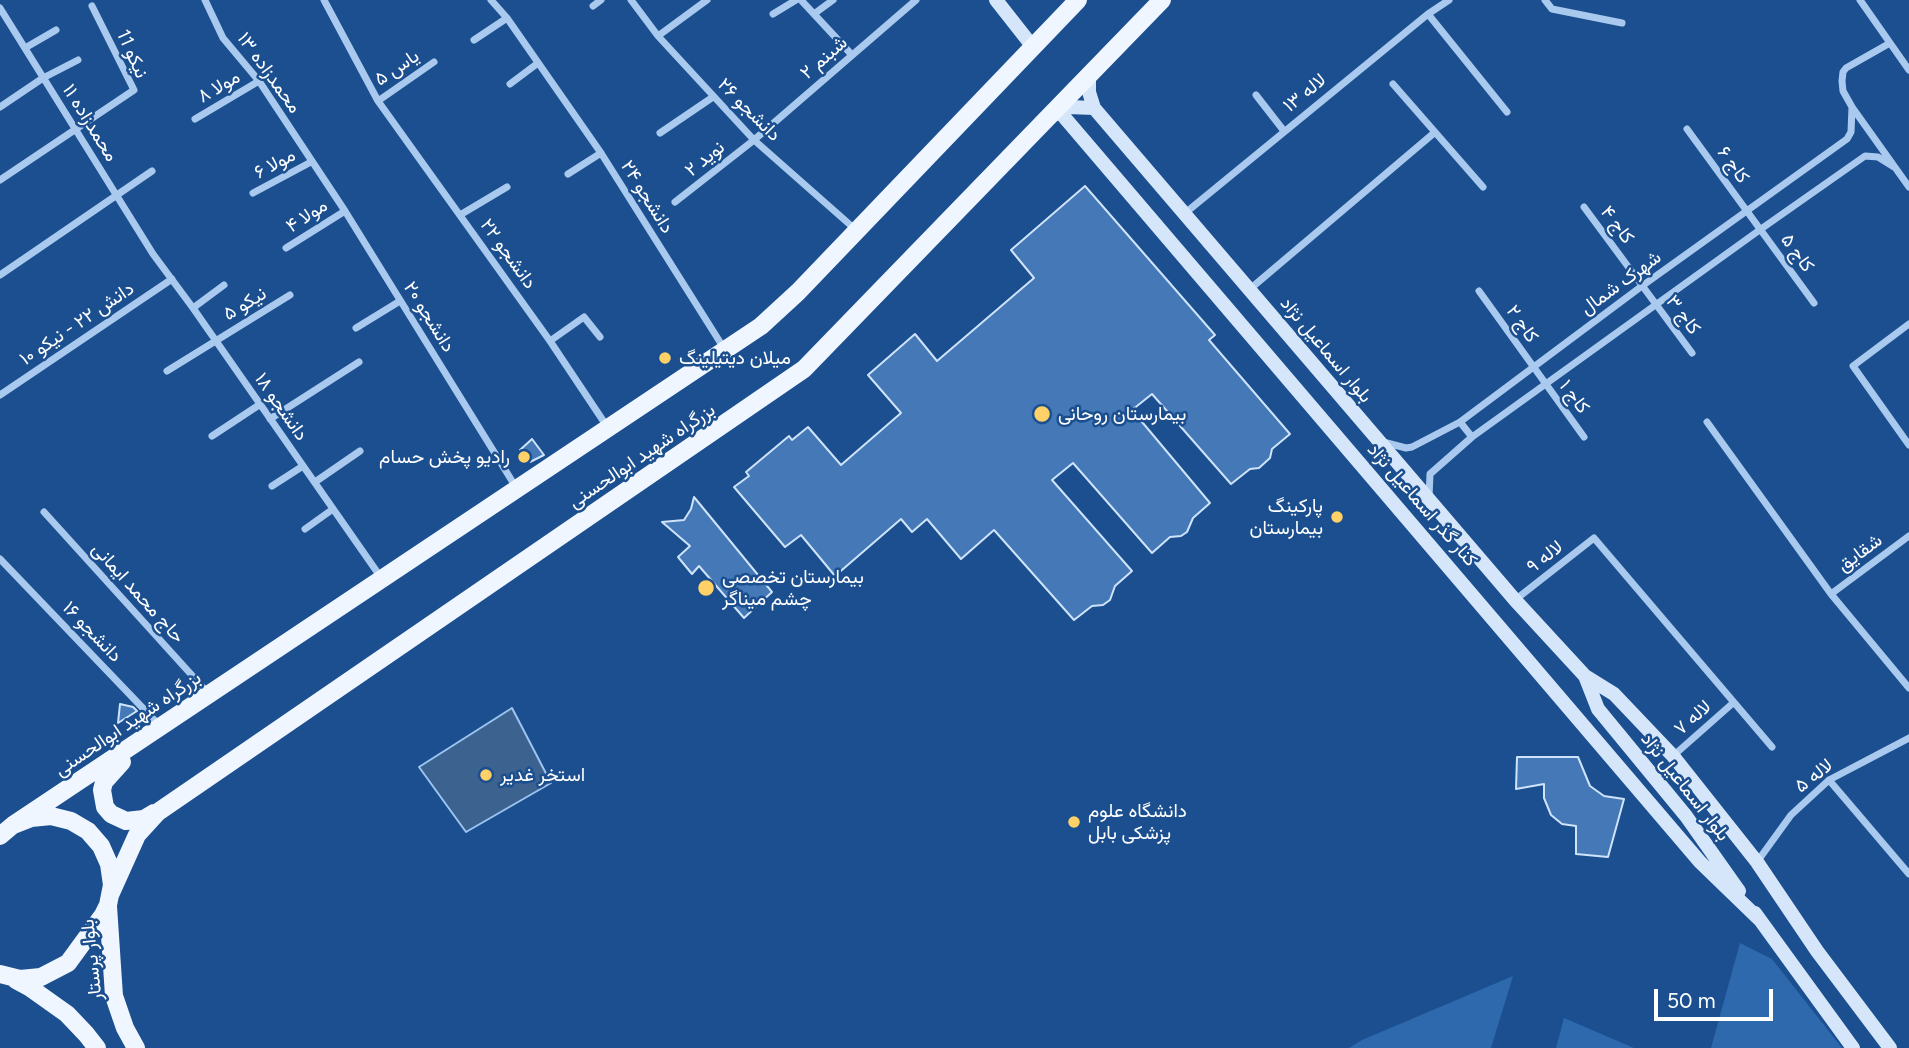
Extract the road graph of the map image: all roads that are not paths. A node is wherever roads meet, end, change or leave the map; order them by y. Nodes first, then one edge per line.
1 (205, 0) edge
2 (324, 0) edge
3 (491, 0) edge
4 (601, 0) edge
5 (631, 0) edge
6 (707, 0) edge
7 (796, 0) edge
8 (802, 0) edge
9 (833, 0) edge
10 (916, 0) edge
11 (996, 0) edge
12 (1078, 0) edge
13 (1162, 0) edge
14 (1449, 0) edge
15 (1545, 0) edge
16 (1860, 0) edge
17 (92, 6) dead end
18 (593, 6) dead end
19 (0, 8) edge
20 (773, 14) dead end
21 (814, 14) junction
22 (1428, 14) junction
23 (507, 18) junction
24 (1622, 23) dead end
25 (56, 30) dead end
26 (658, 36) junction
27 (474, 40) dead end
28 (1890, 43) junction
29 (1033, 47) junction
30 (25, 48) junction
31 (852, 55) junction
32 (78, 60) dead end
33 (435, 62) dead end
34 (538, 63) junction
35 (1909, 70) edge
36 (1089, 76) junction
37 (43, 78) junction
38 (259, 81) junction
39 (510, 84) dead end
40 (1393, 84) dead end
41 (1256, 95) dead end
42 (713, 97) junction
43 (378, 100) junction
44 (0, 107) edge
45 (1852, 107) junction
46 (1094, 108) junction
47 (1059, 111) junction
48 (1507, 112) dead end
49 (195, 119) dead end
50 (75, 129) junction
51 (1687, 129) dead end
52 (1284, 131) junction
53 (660, 133) dead end
54 (1434, 133) junction
55 (754, 140) junction
56 (1025, 142) junction
57 (601, 153) junction
58 (311, 162) junction
59 (1894, 167) junction
60 (152, 170) dead end
61 (568, 174) dead end
62 (0, 180) edge
63 (507, 187) dead end
64 (1483, 187) dead end
65 (1909, 187) edge
66 (253, 193) dead end
67 (116, 195) junction
68 (675, 202) dead end
69 (1584, 207) dead end
70 (345, 211) junction
71 (1748, 212) junction
72 (460, 215) junction
73 (1184, 215) junction
74 (1754, 221) joint
75 (1761, 229) junction
76 (856, 231) junction
77 (286, 248) dead end
78 (152, 254) joint
79 (0, 275) edge
80 (172, 279) junction
81 (224, 285) dead end
82 (1642, 286) junction
83 (1250, 289) junction
84 (1479, 291) dead end
85 (290, 295) dead end
86 (1650, 296) joint
87 (400, 301) junction
88 (1814, 303) dead end
89 (1656, 306) junction
90 (193, 308) junction
91 (1909, 324) edge
92 (356, 328) dead end
93 (600, 337) dead end
94 (215, 340) junction
95 (550, 341) junction
96 (726, 350) junction
97 (1692, 353) dead end
98 (359, 362) dead end
99 (1533, 367) junction
100 (167, 371) dead end
101 (1538, 375) joint
102 (1545, 385) junction
103 (0, 395) edge
104 (259, 405) junction
105 (271, 419) junction
106 (1460, 422) junction
107 (1707, 422) dead end
108 (608, 429) junction
109 (212, 436) dead end
110 (1584, 437) dead end
111 (1472, 438) junction
112 (1379, 441) junction
113 (1909, 445) edge
114 (360, 451) dead end
115 (303, 466) junction
116 (315, 482) junction
117 (272, 486) dead end
118 (517, 489) junction
119 (1430, 501) junction
120 (333, 509) junction
121 (44, 512) dead end
122 (305, 529) dead end
123 (1906, 539) edge
124 (1909, 549) edge
125 (0, 559) edge
126 (383, 579) junction
127 (1830, 594) junction
128 (1515, 600) junction
129 (1585, 676) junction
130 (1909, 688) edge
131 (209, 695) junction
132 (1733, 703) junction
133 (161, 727) junction
134 (1909, 738) edge
135 (1772, 747) dead end
136 (1673, 756) junction
137 (1829, 780) junction
138 (169, 804) junction
139 (6, 831) edge
140 (1757, 862) junction
141 (1909, 874) edge
142 (109, 900) junction
143 (1760, 920) junction
144 (5, 976) edge
145 (97, 1048) edge
146 (136, 1048) edge
147 (1853, 1048) edge
148 (1890, 1048) edge

1 - 38 street, محمدزاده ۱۳
2 - 43 street, دانشجو ۲۲
3 - 23 street, دانشجو ۲۴
4 - 18 street
5 - 26 street, دانشجو ۲۶
6 - 26 street
7 - 20 street
8 - 21 street
9 - 21 street
10 - 31 street, شبنم ۲
11 - 29 main road
12 - 29 main road, بزرگراه شهید ابوالحسنی
13 - 36 main road, بزرگراه شهید ابوالحسنی
14 - 22 street, لاله ۱۳
15 - 24 street
16 - 28 street
17 - 50 street, نیکو 11
19 - 30 street, محمدزاده ۱۱
21 - 31 street
22 - 48 street
22 - 52 street, لاله ۱۳
23 - 27 street
23 - 34 street, دانشجو ۲۴
25 - 30 street
26 - 42 street, دانشجو ۲۶
28 - 35 street
28 - 45 street
29 - 76 main road, بزرگراه شهید ابوالحسنی
30 - 37 street, محمدزاده ۱۱
31 - 55 street, شبنم ۲
32 - 37 street
33 - 43 street, یاس ۵
34 - 39 street
34 - 57 street, دانشجو ۲۴
36 - 46 main road
36 - 56 main road, بزرگراه شهید ابوالحسنی
37 - 44 street
37 - 50 street, محمدزاده ۱۱
38 - 49 street, مولا ۸
38 - 58 street, محمدزاده ۱۳
40 - 54 street
41 - 52 street
42 - 53 street
42 - 55 street, دانشجو ۲۶
43 - 72 street, دانشجو ۲۲
45 - 59 street
45 - 71 street, شهرک شمال
46 - 47 main road
46 - 73 main road, بلوار اسماعیل نژاد
47 - 56 main road
47 - 143 main road, کنار گذر اسماعیل نژاد
50 - 62 street
50 - 67 street, محمدزاده ۱۱
51 - 71 street, کاج ۶
52 - 73 street, لاله ۱۳
54 - 64 street
54 - 83 street
55 - 68 street, نوید ۲
55 - 76 street, دانشجو ۲۶
56 - 138 main road, بزرگراه شهید ابوالحسنی
57 - 61 street
57 - 96 street, دانشجو ۲۴
58 - 66 street, مولا ۶
58 - 70 street, دانشجو ۲۰
59 - 65 street
59 - 75 street, شهرک شمال
60 - 67 street
63 - 72 street
67 - 78 street, محمدزاده ۱۱
67 - 79 street
69 - 82 street, کاج ۴
70 - 77 street, مولا ۴
70 - 87 street, دانشجو ۲۰
71 - 74 street, کاج ۶
71 - 82 street, شهرک شمال
72 - 95 street, دانشجو ۲۲
73 - 83 main road, بلوار اسماعیل نژاد
74 - 75 street, کاج ۵
75 - 88 street, کاج ۵
75 - 89 street, شهرک شمال
76 - 96 main road, بزرگراه شهید ابوالحسنی
78 - 80 street, دانشجو ۱۸
80 - 90 street, دانشجو ۱۸
80 - 103 street, دانش ۲۲ - نیکو ۱۰
81 - 90 street
82 - 86 street, کاج ۴
82 - 99 street, شهرک شمال
83 - 112 main road, بلوار اسماعیل نژاد
84 - 99 street, کاج ۲
85 - 94 street, نیکو ۵
86 - 89 street, کاج ۳
87 - 92 street
87 - 118 street, دانشجو ۲۰
89 - 97 street, کاج ۳
89 - 102 street, شهرک شمال
90 - 94 street, دانشجو ۱۸
91 - 113 street
93 - 95 street
94 - 100 street, نیکو ۵
94 - 104 street, دانشجو ۱۸
95 - 108 street, دانشجو ۲۲
96 - 108 main road, بزرگراه شهید ابوالحسنی
98 - 105 street
99 - 101 street, کاج ۲
99 - 106 street, شهرک شمال
101 - 102 street, کاج ۱
102 - 110 street, کاج ۱
102 - 111 street, شهرک شمال
104 - 105 street, دانشجو ۱۸
104 - 109 street
105 - 115 street, دانشجو ۱۸
106 - 111 street
106 - 112 street, شهرک شمال
107 - 127 street
108 - 118 main road, بزرگراه شهید ابوالحسنی
111 - 119 street, شهرک شمال
112 - 119 main road, بلوار اسماعیل نژاد
114 - 116 street
115 - 116 street, دانشجو ۱۸
115 - 117 street
116 - 120 street, دانشجو ۱۸
118 - 126 main road, بزرگراه شهید ابوالحسنی
119 - 128 main road, بلوار اسماعیل نژاد
120 - 122 street
120 - 126 street, دانشجو ۱۸
121 - 131 street, حاج محمد ایمانی
123 - 124 street
123 - 127 street, شقايق
125 - 133 street, دانشجو ۱۶
126 - 131 main road, بزرگراه شهید ابوالحسنی
127 - 130 street
128 - 129 main road, بلوار اسماعیل نژاد
128 - 132 street, لاله ۹
129 - 136 main road, بلوار اسماعیل نژاد
129 - 143 main road, بلوار اسماعیل نژاد
131 - 133 main road, بزرگراه شهید ابوالحسنی
132 - 135 street
132 - 136 street, لاله ۷
133 - 138 main road
133 - 139 main road, بزرگراه شهید ابوالحسنی
134 - 137 street, لاله ۵
136 - 140 main road, بلوار اسماعیل نژاد
137 - 140 street, لاله ۵
137 - 141 street
138 - 142 main road, بزرگراه شهید ابوالحسنی
139 - 142 main road, بلوار پرستار
140 - 148 main road, بلوار اسماعیل نژاد
142 - 144 main road, بزرگراه شهید ابوالحسنی
142 - 146 main road, بلوار پرستار
143 - 147 main road
144 - 145 main road, بلوار پرستار

